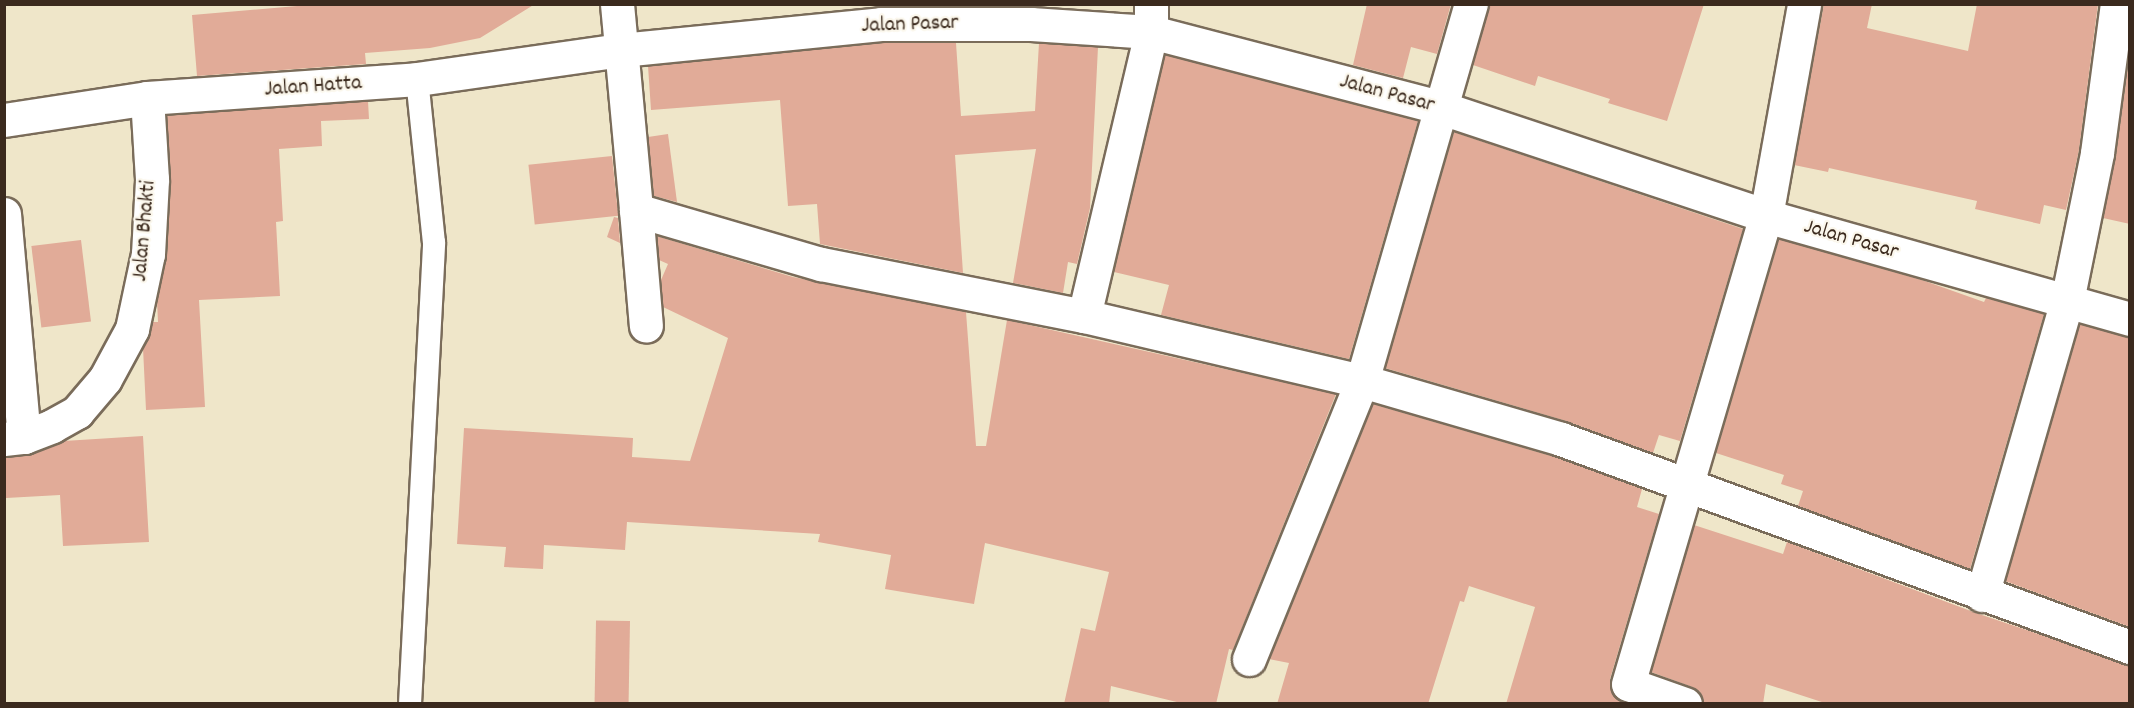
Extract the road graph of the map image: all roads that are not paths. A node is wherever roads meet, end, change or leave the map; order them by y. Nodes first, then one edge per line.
1 (616, 4) edge
2 (1471, 4) edge
3 (1804, 4) edge
4 (2117, 4) edge
5 (1151, 18) edge
6 (621, 50) junction
7 (417, 79) junction
8 (147, 98) junction
9 (1442, 108) junction
10 (4, 120) edge
11 (636, 210) junction
12 (4, 213) edge
13 (1766, 216) junction
14 (2067, 301) junction
15 (1084, 316) junction
16 (2130, 320) edge
17 (646, 326) dead end
18 (1362, 381) junction
19 (14, 438) edge
20 (1686, 486) junction
21 (1982, 595) junction
22 (2130, 647) edge
23 (1249, 659) dead end
24 (1626, 694) edge
25 (410, 704) edge
26 (1685, 704) edge

1 - 6 street
2 - 9 street
3 - 13 street
4 - 14 street
5 - 6 street, Jalan Pasar
5 - 9 street, Jalan Pasar
5 - 15 street
6 - 7 street, Jalan Hatta
6 - 11 street
7 - 8 street, Jalan Hatta
7 - 25 lane
8 - 10 street, Jalan Hatta
8 - 19 street, Jalan Bhakti
9 - 13 street, Jalan Pasar
9 - 18 street
11 - 15 street
11 - 17 street
12 - 19 street
13 - 14 street, Jalan Pasar
13 - 20 street
14 - 16 street, Jalan Pasar
14 - 21 street
15 - 18 street
18 - 20 street
18 - 23 street
20 - 21 street
20 - 24 street
21 - 22 street
24 - 26 street

